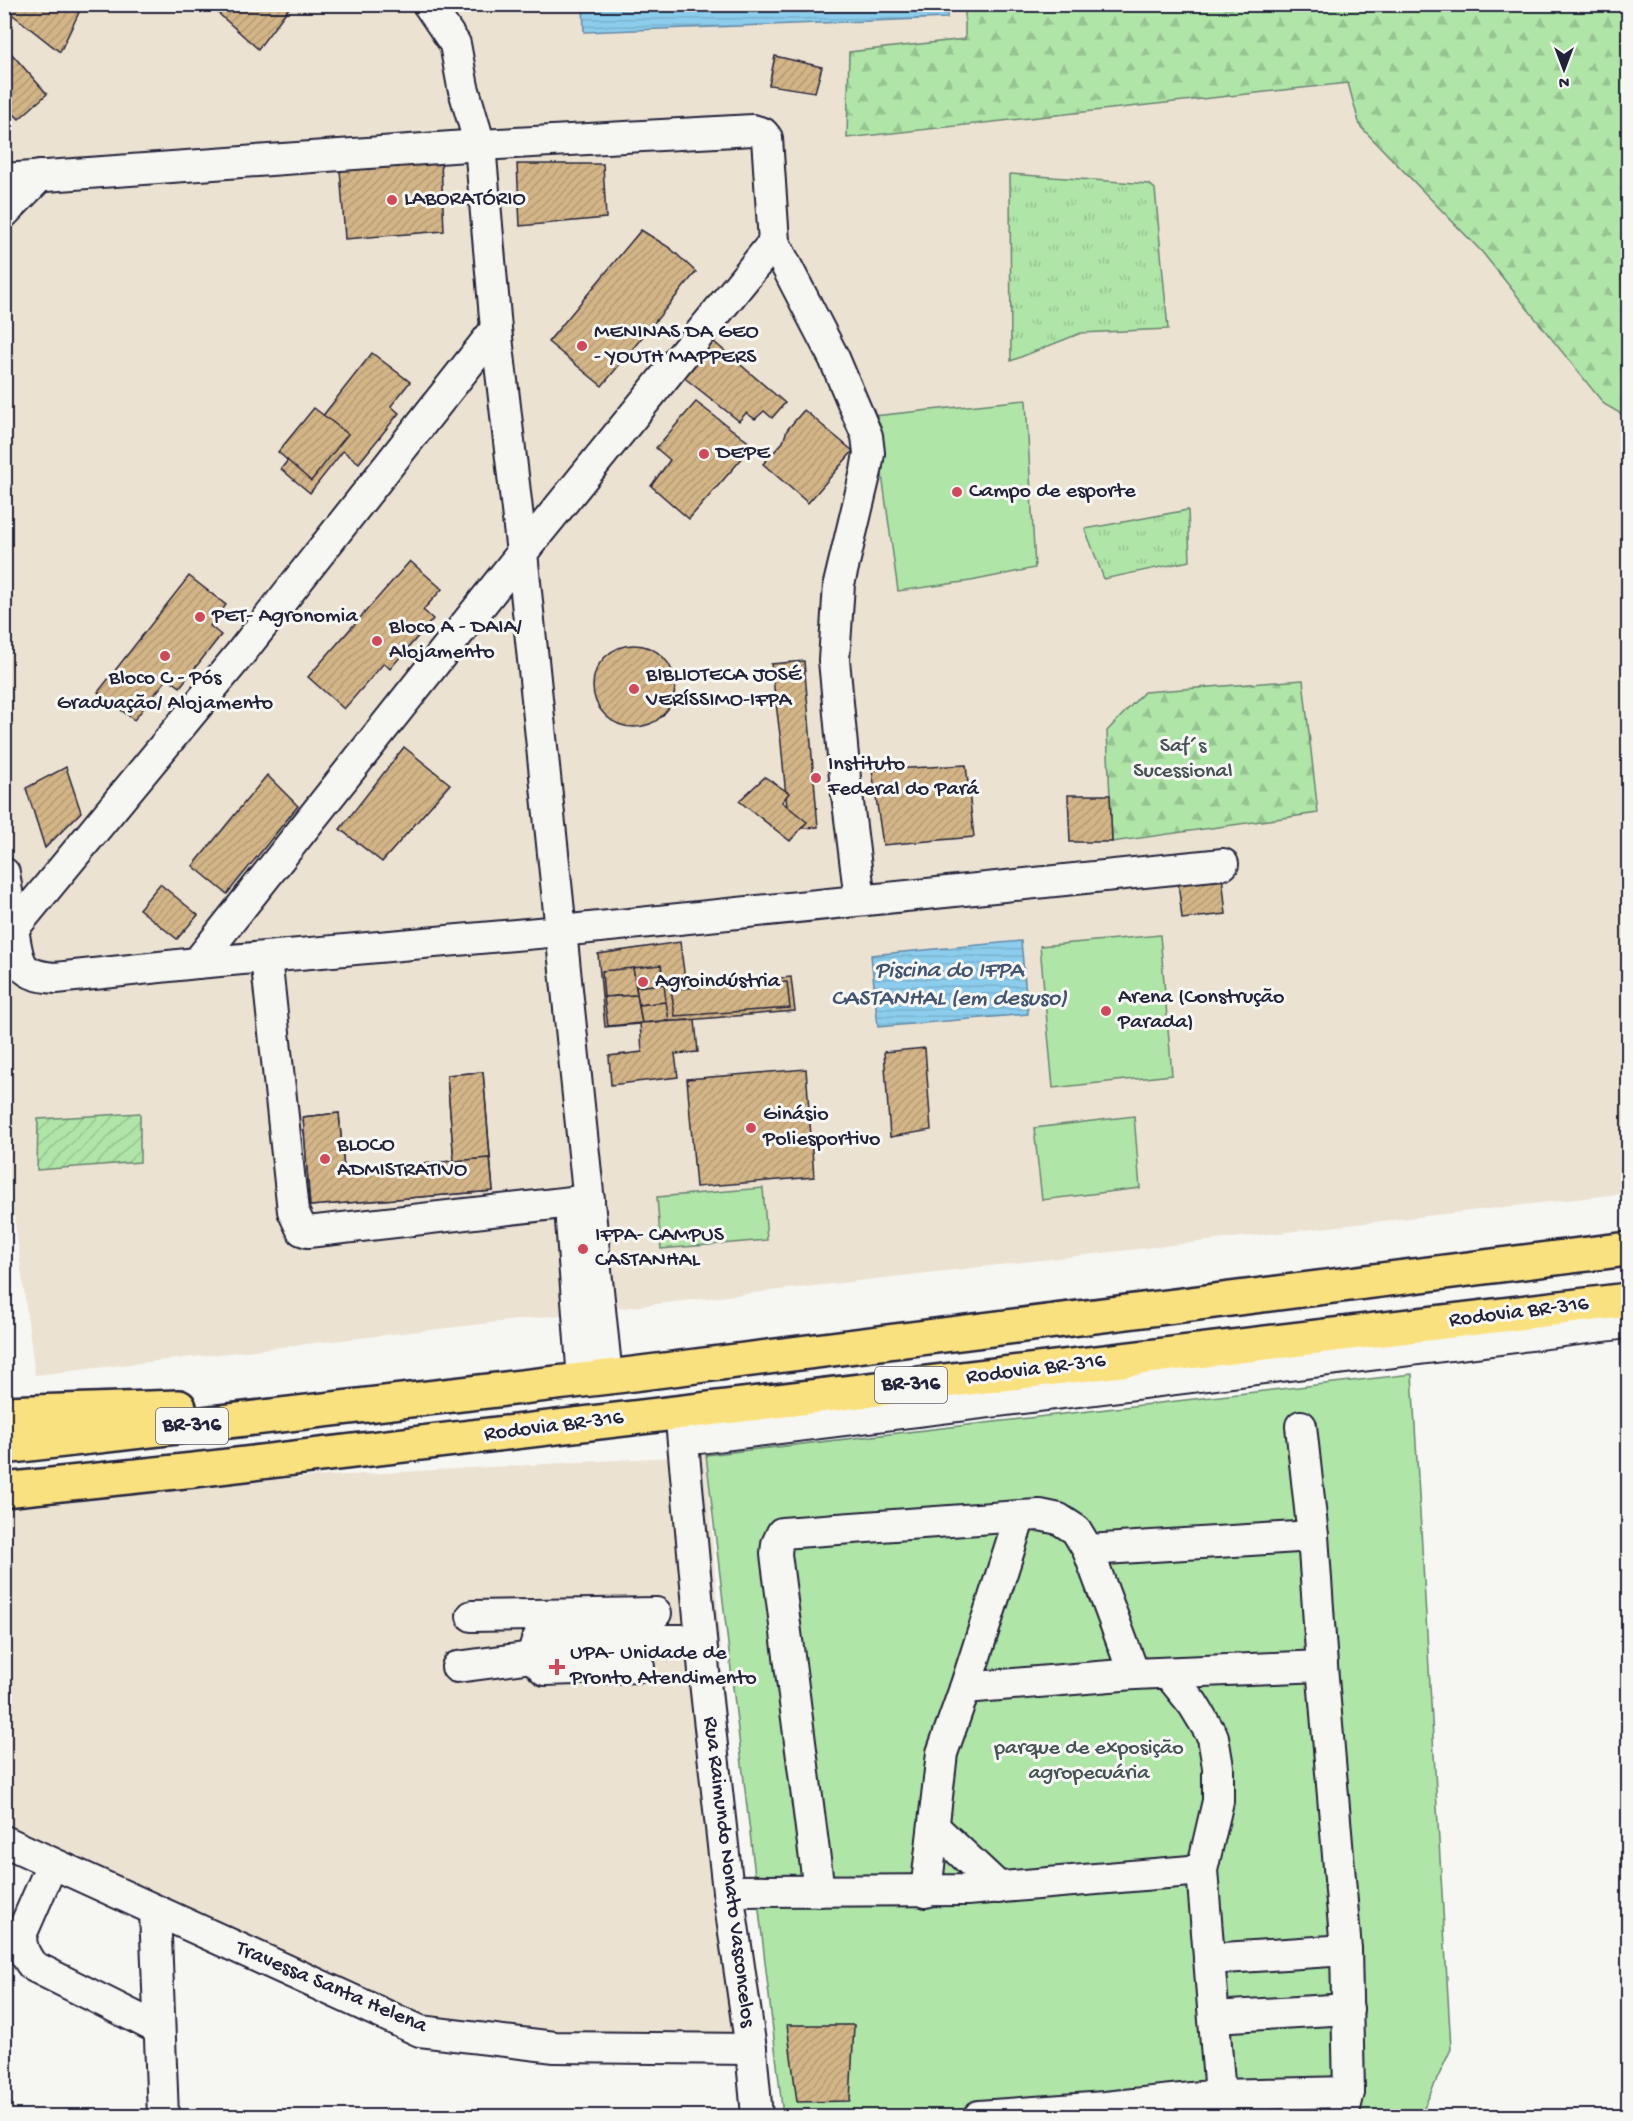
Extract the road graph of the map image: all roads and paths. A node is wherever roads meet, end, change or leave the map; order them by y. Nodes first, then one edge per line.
1 (428, 4) edge
2 (470, 146) junction
3 (40, 176) junction
4 (4, 178) edge
5 (4, 213) edge
6 (774, 242) junction
7 (488, 339) junction
8 (522, 553) junction
9 (504, 577) junction
10 (1223, 864) dead end
11 (4, 873) edge
12 (860, 900) junction
13 (13, 929) junction
14 (552, 931) junction
15 (266, 957) junction
16 (197, 963) junction
17 (579, 1201) junction
18 (1629, 1249) edge
19 (1629, 1300) edge
20 (1629, 1323) edge
21 (595, 1379) junction
22 (380, 1404) junction
23 (4, 1413) edge
24 (682, 1426) junction
25 (1301, 1426) dead end
26 (4, 1447) edge
27 (4, 1490) edge
28 (1020, 1516) junction
29 (1313, 1536) junction
30 (1088, 1550) junction
31 (656, 1613) dead end
32 (472, 1616) dead end
33 (535, 1637) junction
34 (701, 1640) junction
35 (1322, 1666) junction
36 (457, 1667) dead end
37 (639, 1667) dead end
38 (1168, 1673) junction
39 (1134, 1674) junction
40 (965, 1688) junction
41 (934, 1827) junction
42 (4, 1841) edge
43 (52, 1864) junction
44 (1202, 1870) junction
45 (999, 1888) junction
46 (728, 1891) junction
47 (819, 1891) junction
48 (926, 1892) junction
49 (155, 1911) junction
50 (1346, 1950) junction
51 (1209, 1959) junction
52 (1348, 2009) junction
53 (1214, 2017) junction
54 (159, 2029) junction
55 (751, 2049) junction
56 (1220, 2095) junction
57 (1346, 2104) edge
58 (1106, 2112) edge
59 (163, 2116) edge
60 (758, 2116) edge
61 (979, 2116) edge

1 - 2 street
2 - 3 street
2 - 6 street
2 - 7 street
3 - 4 street
3 - 5 street
6 - 8 street
6 - 12 street
7 - 8 street
7 - 9 street
7 - 13 street
8 - 9 street
8 - 14 street
9 - 14 street
9 - 16 street
10 - 12 street
11 - 13 street
12 - 14 street
13 - 16 street
14 - 15 street
14 - 17 street
15 - 16 street
15 - 17 street
17 - 21 street
18 - 21 highway, Rodovia BR-316 / BR-316
19 - 24 highway, Rodovia BR-316 / BR-316
20 - 24 street
21 - 22 highway, Rodovia BR-316 / BR-316
22 - 23 highway
22 - 26 highway, BR-316
24 - 27 highway, Rodovia BR-316 / BR-316
24 - 34 street, Rua Raimundo Nonato Vasconcelos
25 - 29 street
28 - 30 street
28 - 40 street
28 - 47 street
29 - 30 street
29 - 35 street
30 - 39 street
31 - 33 street
32 - 33 street
33 - 34 street
33 - 36 street
33 - 37 street
34 - 46 street, Rua Raimundo Nonato Vasconcelos
35 - 38 street
35 - 50 street
38 - 39 street
38 - 44 street
39 - 40 street
40 - 41 street
41 - 45 street
41 - 48 street
42 - 43 street, Travessa Santa Helena
43 - 49 street, Travessa Santa Helena
43 - 54 street
44 - 45 street
44 - 51 street
45 - 48 street
46 - 47 street
46 - 55 street, Rua Raimundo Nonato Vasconcelos
47 - 48 street
49 - 54 street
49 - 55 street, Travessa Santa Helena
50 - 51 street
50 - 52 street
51 - 53 street
52 - 53 street
52 - 57 street
53 - 56 street
54 - 59 street
55 - 60 street, Rua Raimundo Nonato Vasconcelos
56 - 57 street
56 - 58 street
58 - 61 street

